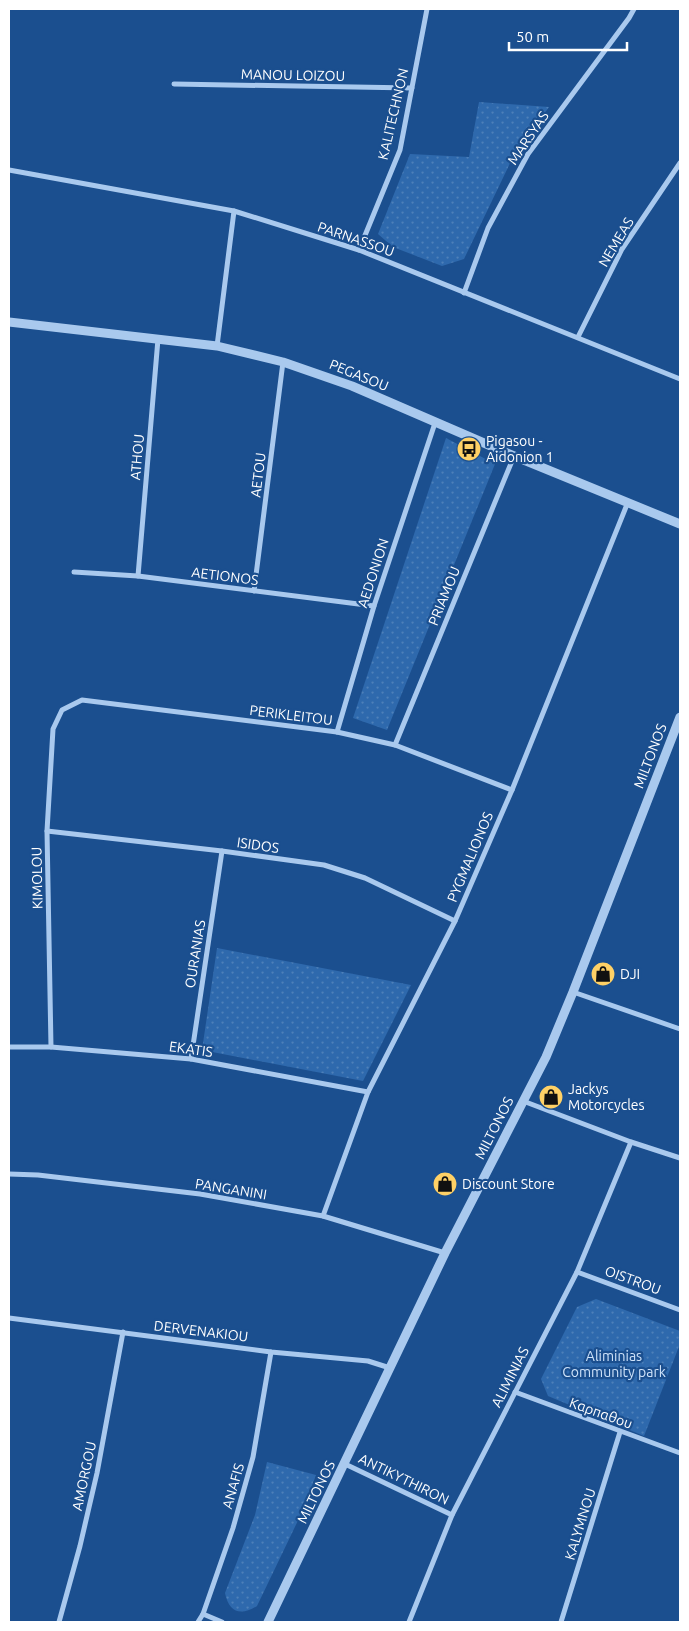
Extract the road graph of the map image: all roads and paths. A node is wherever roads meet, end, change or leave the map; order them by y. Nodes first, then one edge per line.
1 (428, 9) edge
2 (634, 9) edge
3 (174, 84) dead end
4 (412, 88) junction
5 (680, 163) edge
6 (9, 170) edge
7 (234, 211) junction
8 (359, 250) junction
9 (464, 293) junction
10 (9, 322) edge
11 (578, 338) junction
12 (158, 339) junction
13 (217, 346) junction
14 (283, 362) junction
15 (680, 379) edge
16 (435, 423) junction
17 (514, 456) junction
18 (628, 502) junction
19 (680, 524) edge
20 (74, 572) dead end
21 (138, 576) junction
22 (254, 591) junction
23 (374, 606) junction
24 (62, 710) joint
25 (680, 717) edge
26 (337, 732) junction
27 (395, 745) junction
28 (512, 790) junction
29 (47, 831) junction
30 (222, 851) junction
31 (455, 921) junction
32 (572, 992) junction
33 (680, 1029) edge
34 (9, 1047) edge
35 (51, 1047) junction
36 (191, 1059) junction
37 (368, 1092) junction
38 (523, 1102) junction
39 (631, 1142) junction
40 (680, 1158) edge
41 (9, 1174) edge
42 (323, 1216) junction
43 (444, 1253) junction
44 (577, 1272) junction
45 (680, 1310) edge
46 (9, 1318) edge
47 (123, 1332) junction
48 (271, 1352) junction
49 (390, 1368) junction
50 (514, 1392) junction
51 (620, 1432) junction
52 (680, 1454) edge
53 (345, 1464) junction
54 (452, 1515) junction
55 (203, 1614) junction
56 (59, 1622) edge
57 (198, 1622) edge
58 (222, 1622) edge
59 (268, 1622) edge
60 (409, 1622) edge
61 (561, 1622) edge

1 - 4 street, KALITECHNON
2 - 9 street, MARSYAS
3 - 4 street, MANOU LOIZOU
4 - 8 street, KALITECHNON
5 - 11 street, NEMEAS
6 - 7 street, PARNASSOU
7 - 8 street, PARNASSOU
7 - 13 street
8 - 9 street, PARNASSOU
9 - 11 street, PARNASSOU
10 - 12 street, PEGASOU
11 - 15 street, PARNASSOU
12 - 13 street, PEGASOU
12 - 21 street, ATHOU
13 - 14 street, PEGASOU
14 - 16 street, PEGASOU
14 - 22 street, AETOU
16 - 17 street, PEGASOU
16 - 23 street, AEDONION
17 - 18 street, PEGASOU
17 - 27 street, PRIAMOU
18 - 19 street, PEGASOU
18 - 28 street, PYGMALIONOS
20 - 21 street, AETIONOS
21 - 22 street, AETIONOS
22 - 23 street, AETIONOS
23 - 26 street, AEDONION
24 - 26 street, PERIKLEITOU
24 - 29 street, KIMOLOU
25 - 32 street, MILTONOS
26 - 27 street, PERIKLEITOU
27 - 28 street, PERIKLEITOU
28 - 31 street, PYGMALIONOS
29 - 30 street, ISIDOS
29 - 35 street, KIMOLOU
30 - 31 street, ISIDOS
30 - 36 street, OURANIAS
31 - 37 street, PYGMALIONOS
32 - 33 street
32 - 38 street, MILTONOS
34 - 35 street, EKATIS
35 - 36 street, EKATIS
36 - 37 street, EKATIS
37 - 42 street, PYGMALIONOS
38 - 39 street
38 - 43 street, MILTONOS
39 - 40 street
39 - 44 street, ALIMINIAS
41 - 42 street, PANGANINI
42 - 43 street, PANGANINI
43 - 49 street, MILTONOS
44 - 45 street, OISTROU
44 - 50 street, ALIMINIAS
46 - 47 street, DERVENAKIOU
47 - 48 street, DERVENAKIOU
47 - 56 street, AMORGOU
48 - 49 street, DERVENAKIOU
48 - 55 street, ANAFIS
49 - 53 street, MILTONOS
50 - 51 street, Καρπαθου
50 - 54 street, ALIMINIAS
51 - 52 street, Καρπαθου
51 - 61 street, KALYMNOU
53 - 54 street, ANTIKYTHIRON
53 - 59 street, MILTONOS
54 - 60 street, ALIMINIAS
55 - 57 street, ANAFIS
55 - 58 street

